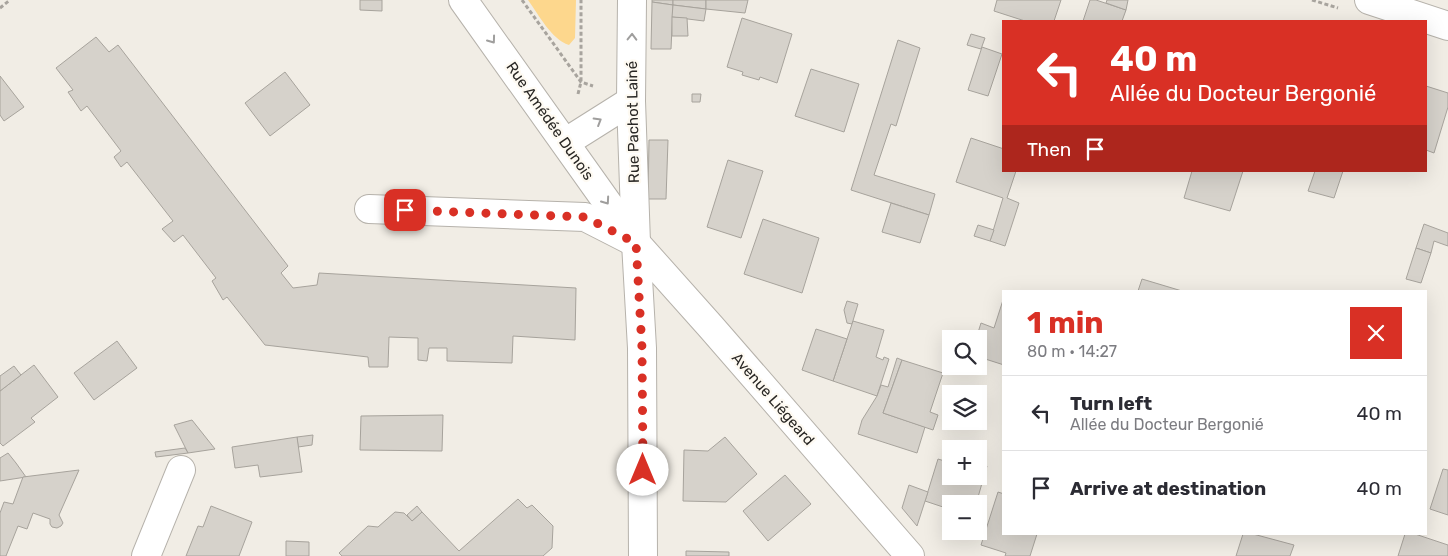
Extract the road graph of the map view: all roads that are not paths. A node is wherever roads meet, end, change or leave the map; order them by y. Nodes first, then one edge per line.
1 (463, 0) edge
2 (632, 0) edge
3 (1369, 0) edge
4 (1448, 26) edge
5 (631, 96) junction
6 (565, 141) junction
7 (369, 208) dead end
8 (636, 243) junction
9 (181, 470) dead end
10 (146, 556) edge
11 (643, 556) edge
12 (910, 556) edge

1 -> 6 street, Rue Amédée Dunois
5 -> 2 street, Rue Pachot Lainé
3 - 4 street
6 -> 5 street
5 - 8 street, Rue Pachot Lainé
6 -> 8 street, Rue Amédée Dunois
7 - 8 street
8 - 11 street, Rue Pachot Lainé
8 - 12 street, Avenue Liégeard
9 - 10 street

